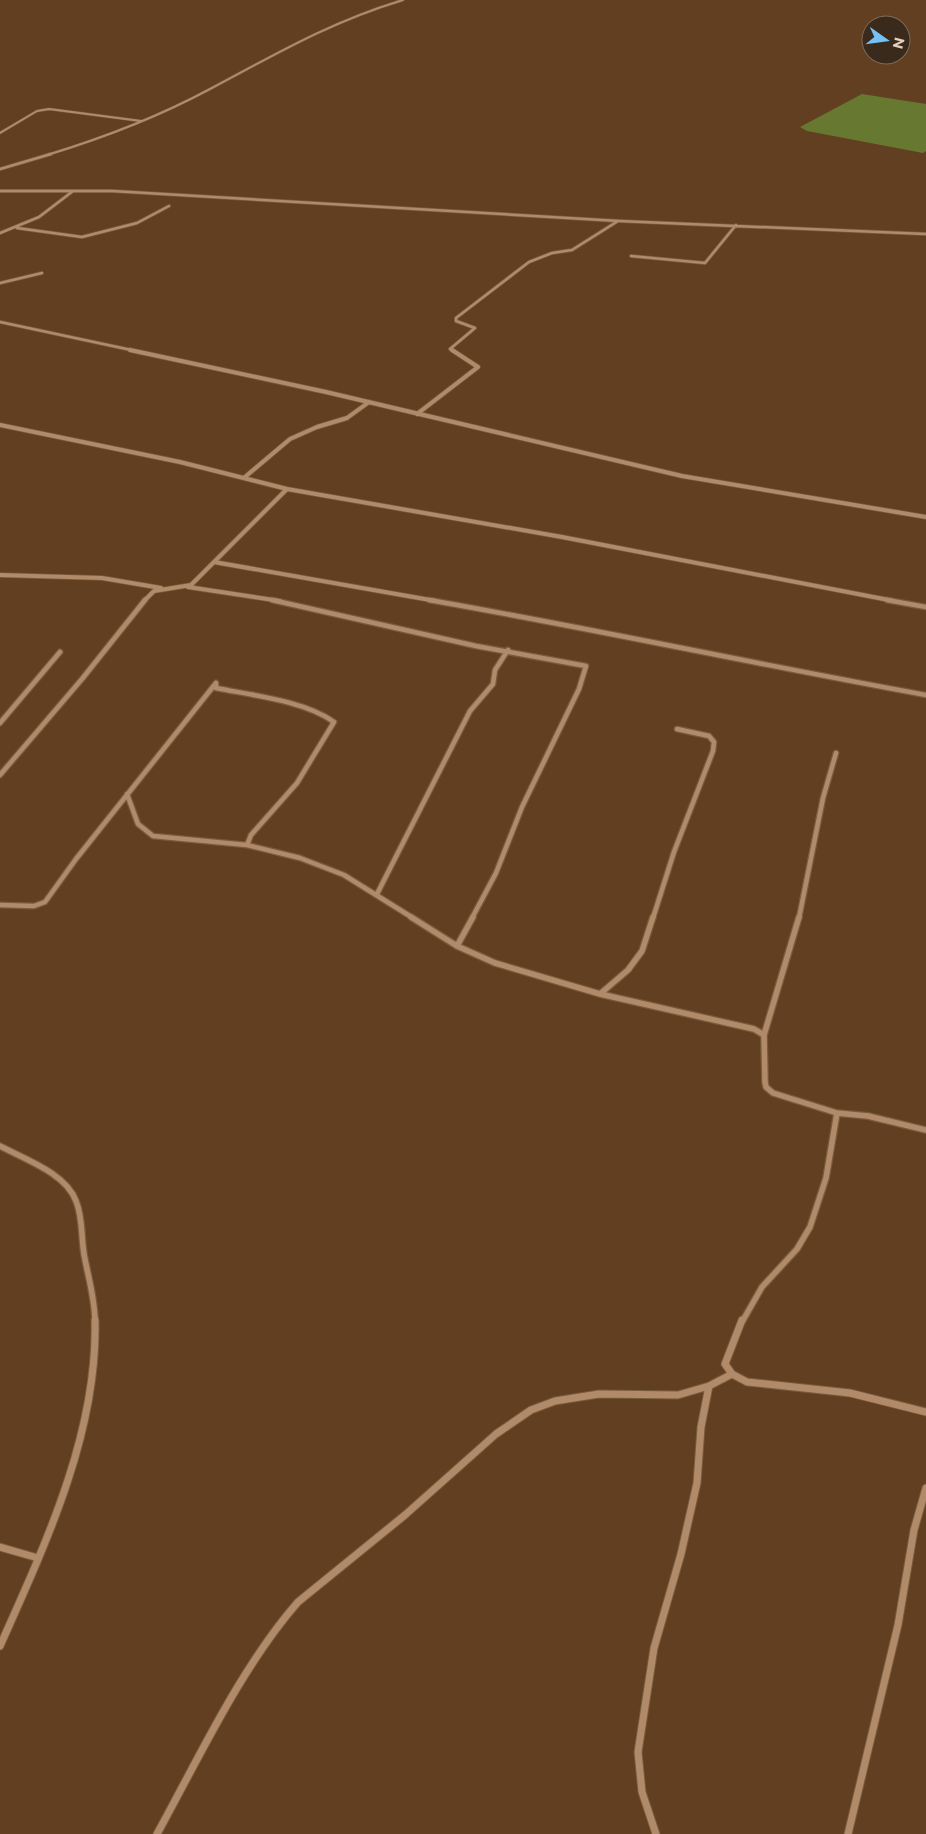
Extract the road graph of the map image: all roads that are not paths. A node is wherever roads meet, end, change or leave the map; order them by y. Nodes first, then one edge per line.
1 (403, 0) edge
2 (142, 121) junction
3 (0, 133) edge
4 (0, 169) edge
5 (0, 191) edge
6 (74, 191) junction
7 (169, 206) dead end
8 (619, 221) junction
9 (736, 225) junction
10 (17, 228) junction
11 (0, 233) edge
12 (926, 234) edge
13 (631, 256) dead end
14 (42, 273) dead end
15 (0, 283) edge
16 (0, 322) edge
17 (369, 402) junction
18 (417, 414) junction
19 (0, 425) edge
20 (244, 477) junction
21 (287, 489) junction
22 (926, 516) edge
23 (214, 562) junction
24 (0, 575) edge
25 (188, 587) junction
26 (162, 588) junction
27 (926, 607) edge
28 (508, 650) junction
29 (60, 652) dead end
30 (926, 695) edge
31 (0, 723) edge
32 (677, 729) dead end
33 (836, 753) dead end
34 (0, 775) edge
35 (128, 794) junction
36 (247, 845) junction
37 (377, 894) junction
38 (0, 905) edge
39 (457, 946) junction
40 (600, 994) junction
41 (764, 1035) junction
42 (837, 1113) junction
43 (926, 1130) edge
44 (0, 1146) edge
45 (732, 1374) junction
46 (709, 1386) junction
47 (926, 1412) edge
48 (926, 1488) edge
49 (0, 1547) edge
50 (38, 1558) junction
51 (0, 1646) edge
52 (158, 1834) edge
53 (656, 1834) edge
54 (848, 1834) edge

1 - 2 street
2 - 3 street
2 - 4 street
5 - 6 street
6 - 8 street
6 - 10 street
7 - 10 street
8 - 9 street
8 - 18 street
9 - 12 street
9 - 13 street
10 - 11 street
14 - 15 street
16 - 17 street
17 - 18 street
17 - 20 street
18 - 22 street
19 - 20 street
20 - 21 street
21 - 23 street
21 - 27 street
23 - 25 street
23 - 30 street
24 - 26 street
25 - 26 street
25 - 28 street
26 - 34 street
28 - 37 street
28 - 39 street
29 - 31 street
32 - 40 street
33 - 41 street
35 - 36 street
35 - 36 street
35 - 38 street
36 - 37 street
37 - 39 street
39 - 40 street
40 - 41 street
41 - 42 street
42 - 43 street
42 - 45 street
44 - 50 street
45 - 46 street
45 - 47 street
46 - 52 street
46 - 53 street
48 - 54 street
49 - 50 street
50 - 51 street

